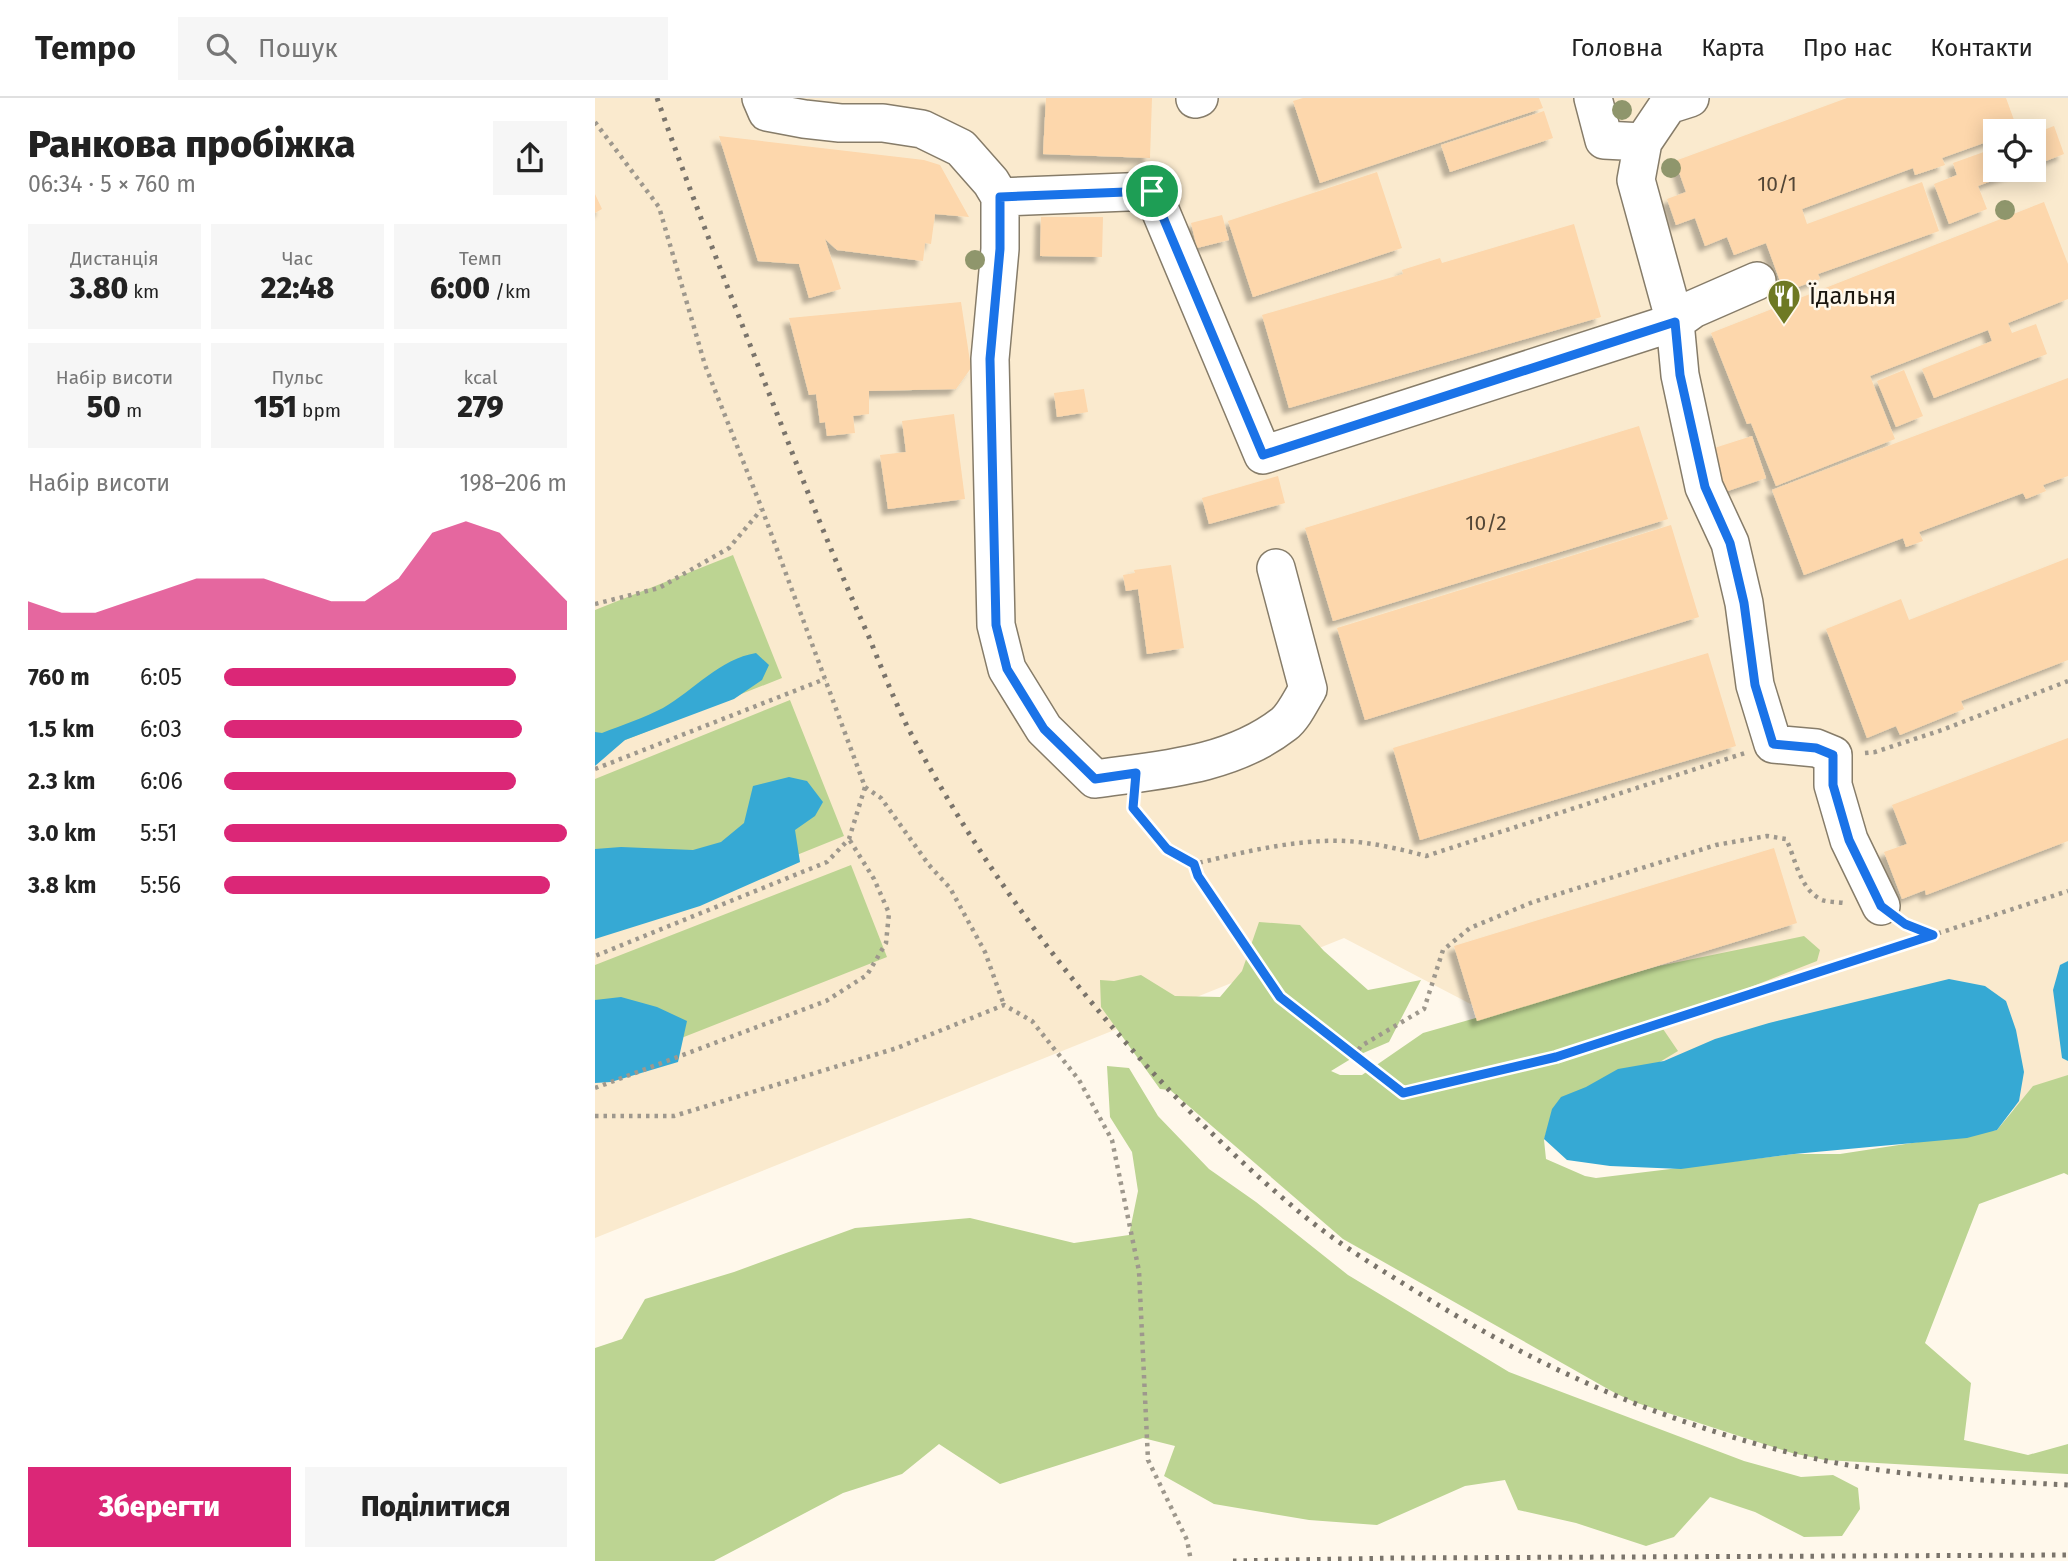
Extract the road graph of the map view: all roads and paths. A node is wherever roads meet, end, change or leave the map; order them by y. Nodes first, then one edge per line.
1 (761, 98) edge
2 (1593, 98) edge
3 (1690, 98) edge
4 (883, 110) edge
5 (595, 122) edge
6 (1643, 142) junction
7 (1000, 197) junction
8 (1757, 281) dead end
9 (1675, 322) junction
10 (762, 509) junction
11 (1276, 568) dead end
12 (595, 604) edge
13 (825, 679) junction
14 (2068, 681) edge
15 (1773, 744) junction
16 (1833, 755) junction
17 (595, 769) edge
18 (1136, 773) junction
19 (865, 787) junction
20 (849, 839) junction
21 (1194, 864) junction
22 (2068, 891) edge
23 (1881, 906) junction
24 (1933, 935) junction
25 (595, 956) edge
26 (1004, 1005) junction
27 (1354, 1056) junction
28 (595, 1088) edge
29 (595, 1116) edge
30 (1191, 1561) edge

1 - 4 street
2 - 6 street
3 - 6 street
4 - 7 street
5 - 10 path
6 - 9 street
7 - 9 street
7 - 18 street
8 - 9 street
9 - 15 street
10 - 12 path
10 - 13 path
11 - 18 street
13 - 17 path
13 - 19 path
14 - 16 path
15 - 16 street
15 - 21 path
16 - 23 street
18 - 21 path
19 - 20 path
19 - 26 path
20 - 25 path
20 - 28 path
21 - 27 path
22 - 24 path
23 - 24 path
23 - 27 path
24 - 27 path
26 - 29 path
26 - 30 path

